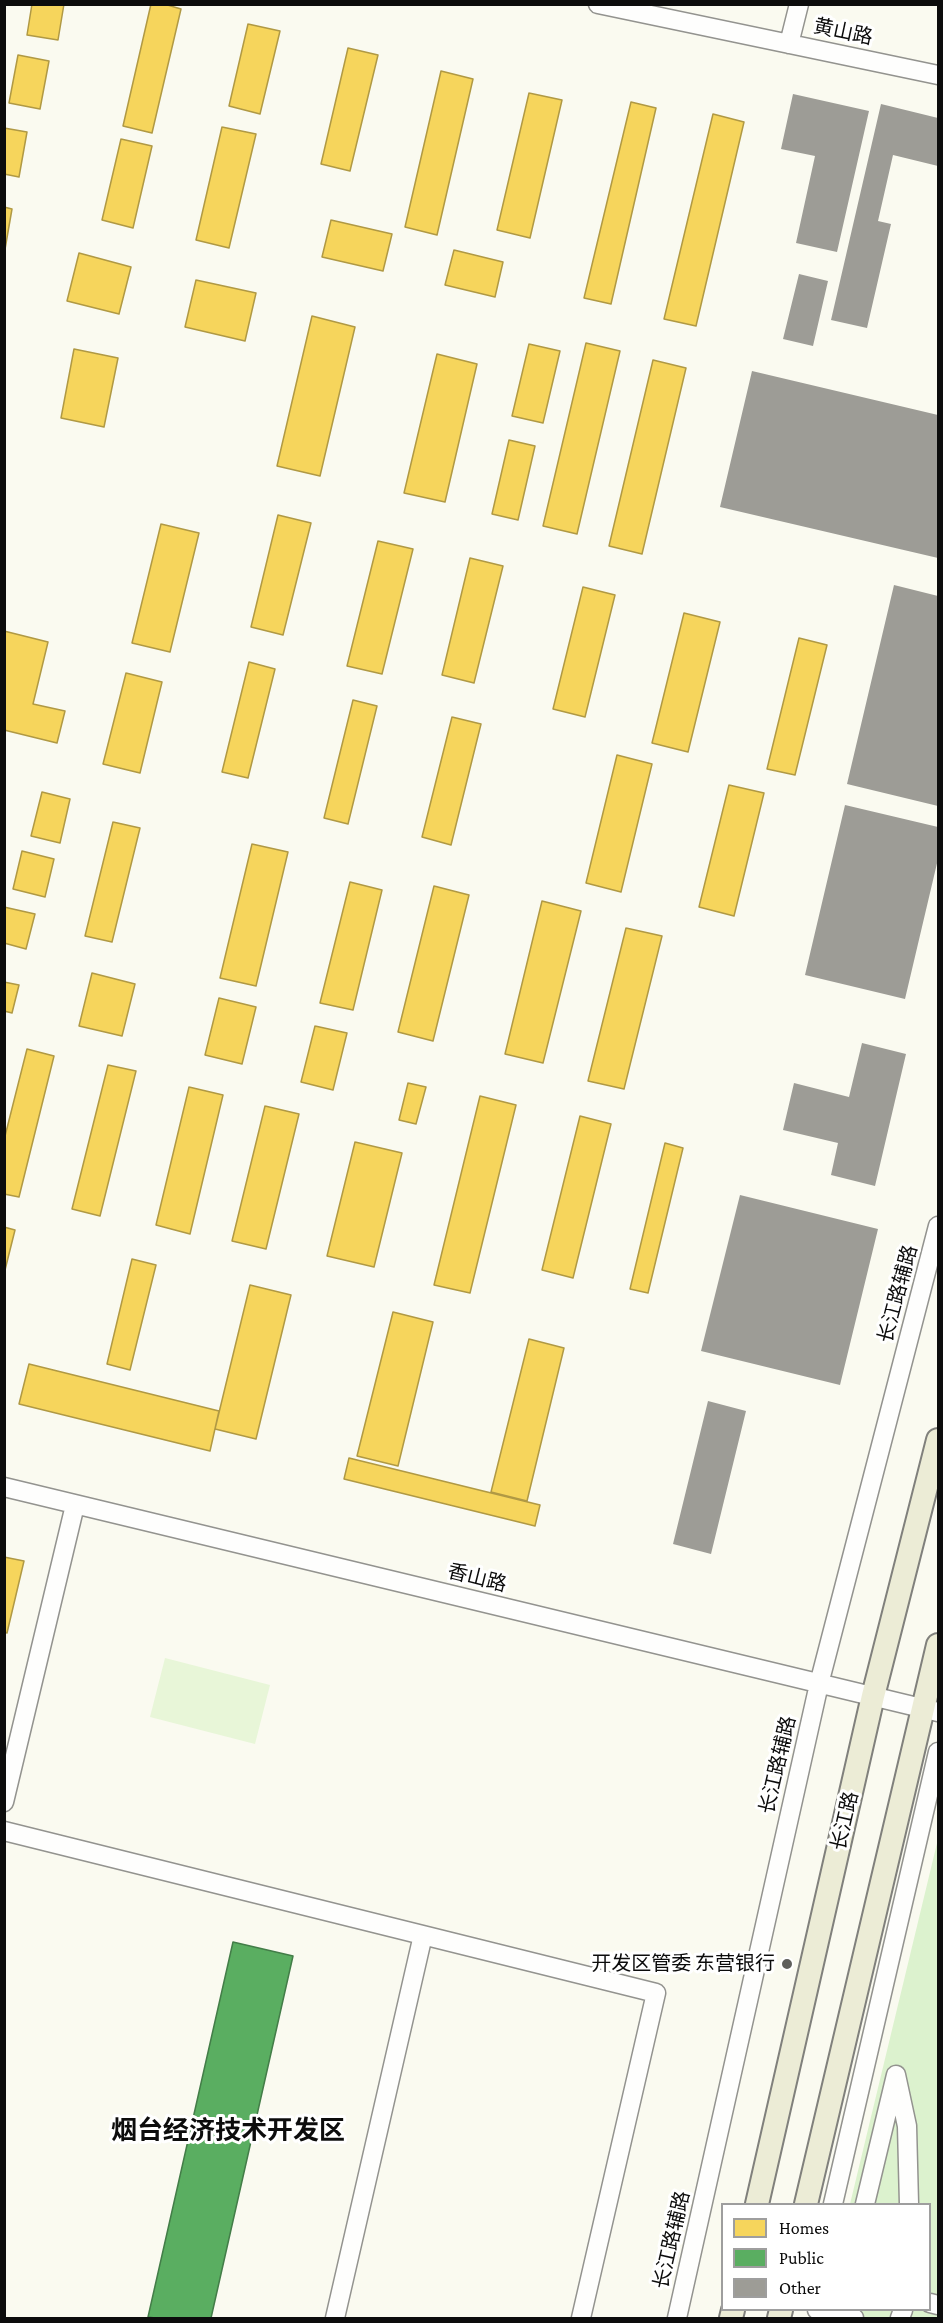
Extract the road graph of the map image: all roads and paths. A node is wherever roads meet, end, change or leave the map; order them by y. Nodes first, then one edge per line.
1 (598, 4) edge
2 (799, 4) edge
3 (789, 44) junction
4 (939, 75) edge
5 (939, 1226) edge
6 (939, 1440) edge
7 (4, 1487) edge
8 (75, 1505) junction
9 (939, 1645) edge
10 (819, 1684) junction
11 (873, 1696) junction
12 (931, 1710) edge
13 (939, 1752) edge
14 (4, 1802) edge
15 (4, 1831) edge
16 (423, 1935) junction
17 (757, 2203) edge
18 (807, 2203) edge
19 (833, 2203) edge
20 (865, 2203) edge
21 (909, 2203) edge
22 (821, 2311) edge
23 (335, 2319) edge
24 (581, 2319) edge
25 (677, 2319) edge
26 (854, 2319) edge

1 - 3 street, 黄山路
2 - 3 street
3 - 4 street, 黄山路
5 - 10 street, 长江路辅路
6 - 11 main road, 长江路
7 - 8 street, 香山路
8 - 10 street, 香山路
8 - 14 street
9 - 12 main road
10 - 11 street, 香山路
10 - 25 street, 长江路辅路
11 - 12 street, 香山路
11 - 17 main road, 长江路
12 - 18 main road
13 - 19 street
15 - 16 street
16 - 23 street
16 - 24 street
20 - 21 street
22 - 26 street

